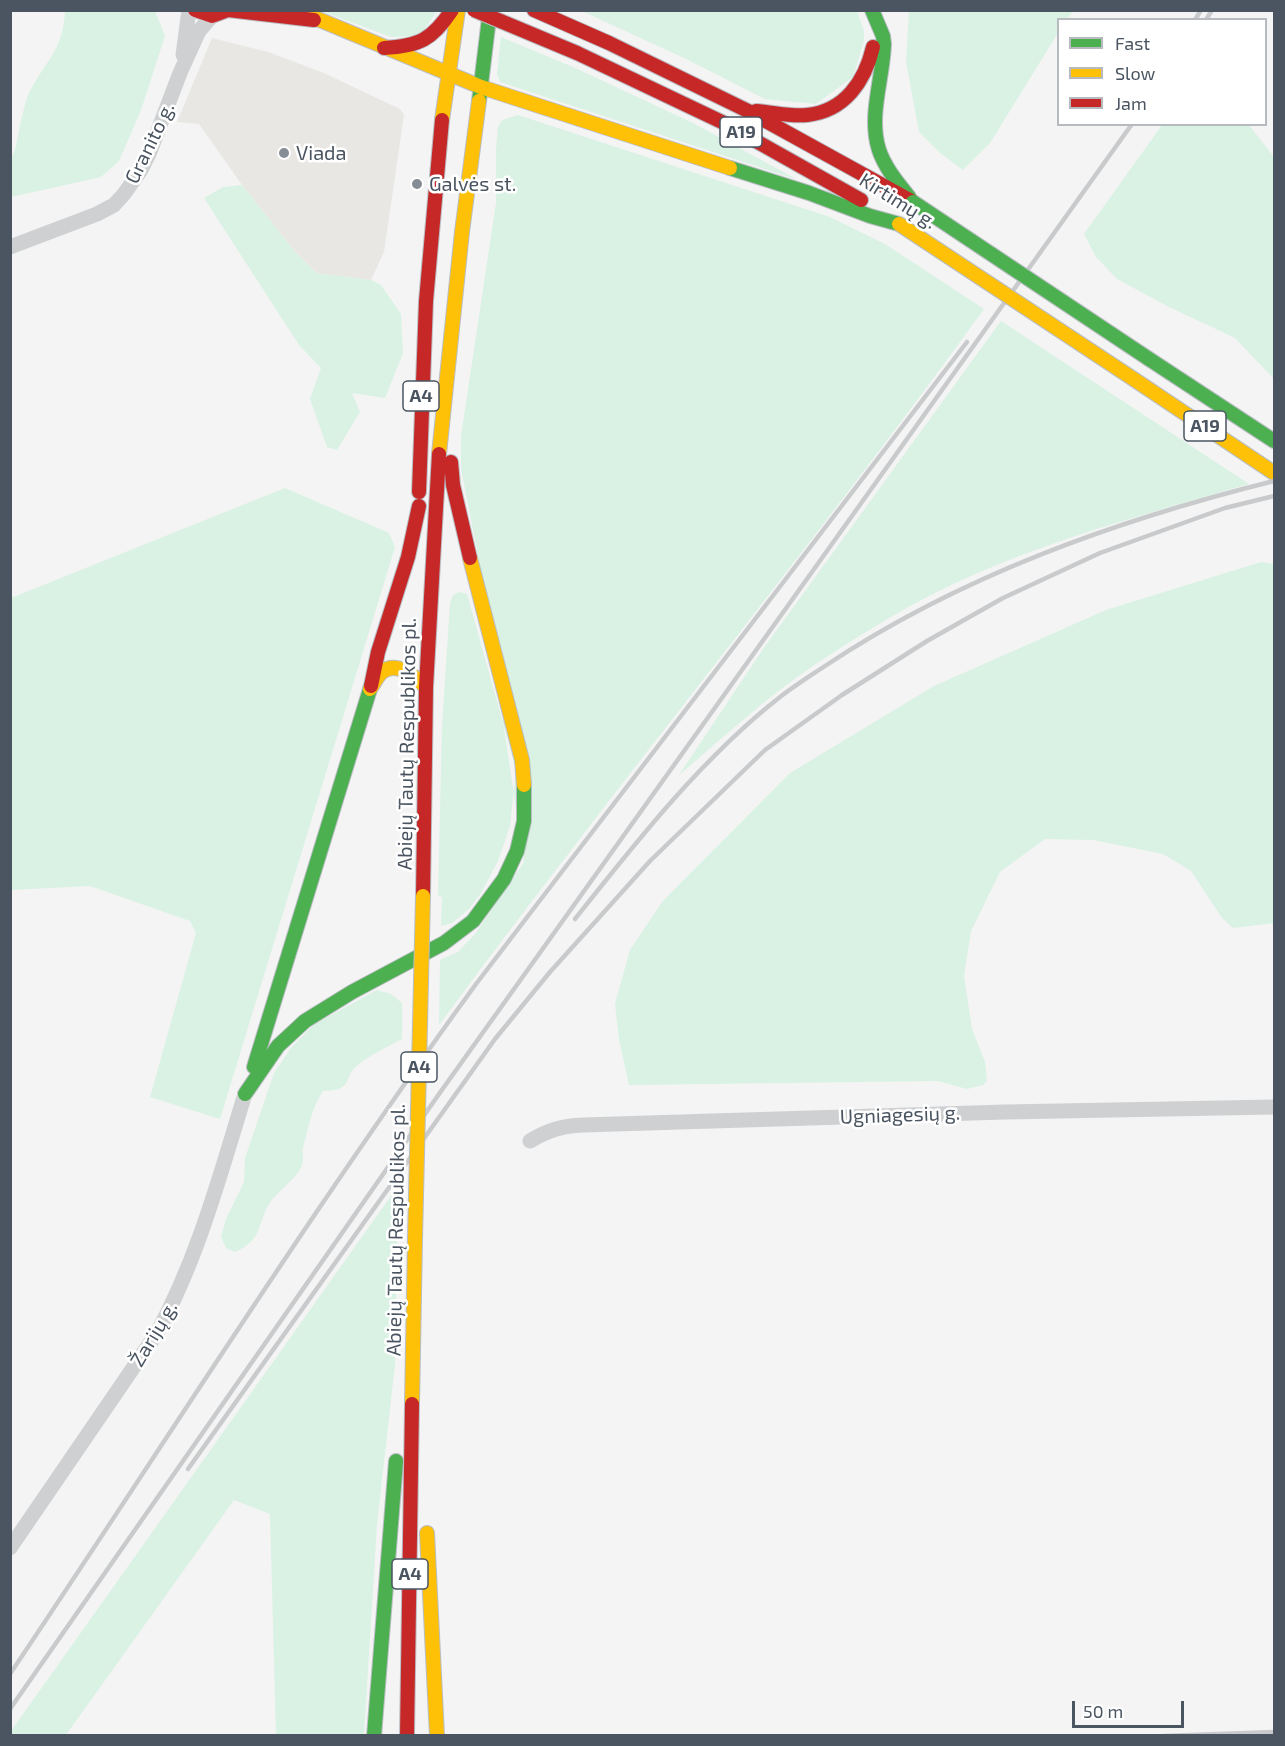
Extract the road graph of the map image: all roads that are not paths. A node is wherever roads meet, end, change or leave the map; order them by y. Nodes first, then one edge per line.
1 (189, 10) edge
2 (195, 10) edge
3 (228, 10) edge
4 (296, 10) edge
5 (452, 10) edge
6 (458, 10) edge
7 (474, 10) edge
8 (490, 10) edge
9 (534, 10) edge
10 (874, 15) edge
11 (212, 16) junction
12 (315, 20) junction
13 (383, 48) junction
14 (180, 73) junction
15 (449, 75) junction
16 (481, 87) junction
17 (746, 110) junction
18 (913, 202) junction
19 (899, 224) junction
20 (10, 247) edge
21 (446, 392) junction
22 (1275, 441) edge
23 (1275, 473) edge
24 (419, 506) junction
25 (432, 582) junction
26 (426, 687) junction
27 (370, 689) junction
28 (280, 986) junction
29 (318, 1011) junction
30 (245, 1094) junction
31 (1275, 1107) edge
32 (530, 1141) dead end
33 (413, 1371) junction
34 (413, 1412) junction
35 (424, 1501) dead end
36 (426, 1521) dead end
37 (10, 1548) edge
38 (374, 1736) edge
39 (406, 1736) edge
40 (438, 1736) edge

1 - 14 street, Granito g.
2 - 11 highway
3 - 11 highway
3 - 12 highway
4 - 12 highway
5 - 13 highway
6 - 15 highway, Abiejų Tautų Respublikos pl. / A4
7 - 19 highway, Kirtimų g. / A19, bridge
8 - 16 highway, Abiejų Tautų Respublikos pl. / A4
9 - 17 highway, Kirtimų g. / A19
10 - 17 highway
10 - 18 highway
11 - 14 street, Granito g.
12 - 13 highway
13 - 15 highway
14 - 20 street, Granito g.
15 - 16 highway
15 - 24 highway, Abiejų Tautų Respublikos pl. / A4
16 - 19 highway
16 - 21 highway, Abiejų Tautų Respublikos pl. / A4
17 - 18 highway, Kirtimų g. / A19
18 - 22 highway, Kirtimų g. / A19, bridge
19 - 23 highway, Kirtimų g. / A19, bridge
21 - 25 highway, Abiejų Tautų Respublikos pl. / A4
21 - 29 highway
24 - 25 highway, Abiejų Tautų Respublikos pl. / A4
24 - 27 highway
25 - 26 highway, Abiejų Tautų Respublikos pl. / A4
26 - 27 highway
26 - 33 highway, Abiejų Tautų Respublikos pl. / A4, bridge
27 - 28 highway
28 - 29 highway
28 - 30 highway
29 - 30 highway
30 - 37 street, Žarijų g.
31 - 32 street, Ugniagesių g.
33 - 34 highway, Abiejų Tautų Respublikos pl. / A4
33 - 38 highway
34 - 35 highway
34 - 39 highway, Abiejų Tautų Respublikos pl. / A4
36 - 40 highway

